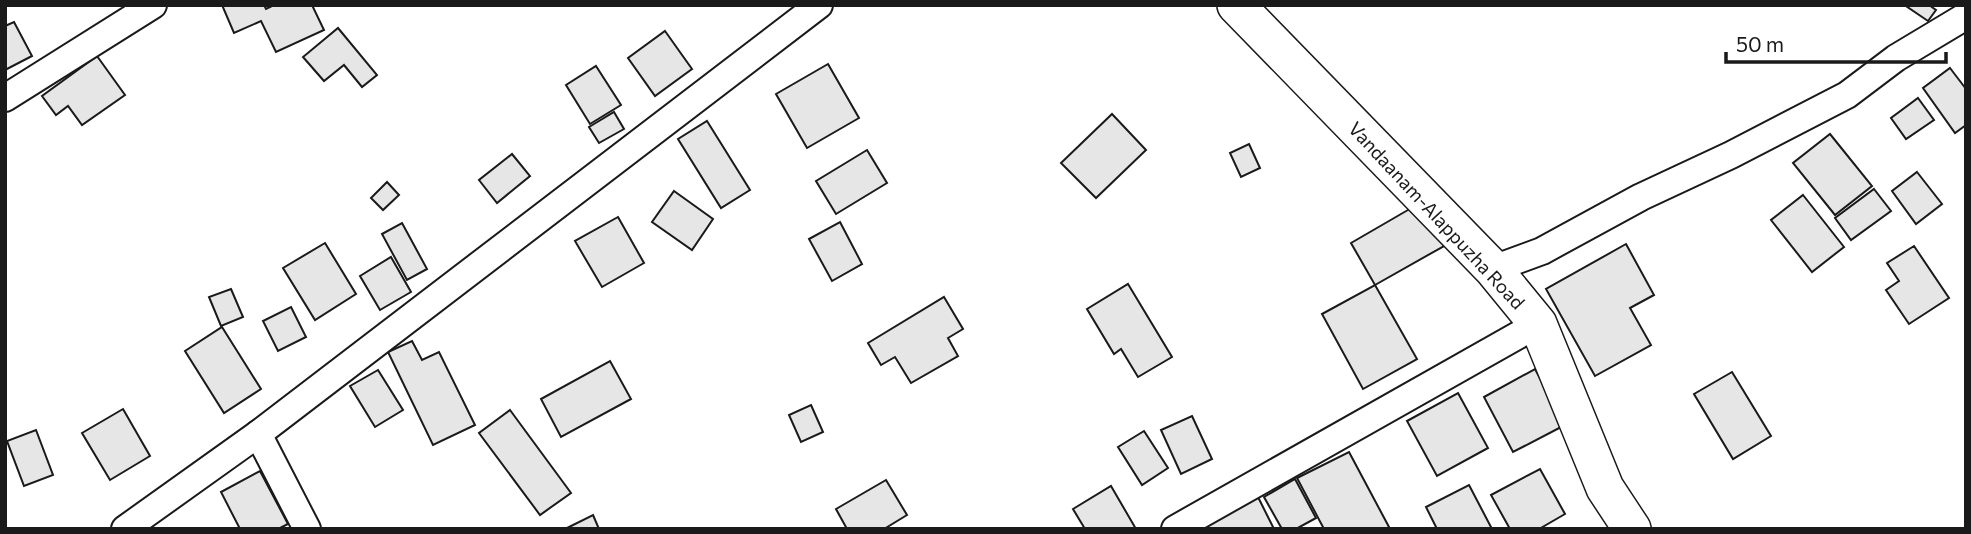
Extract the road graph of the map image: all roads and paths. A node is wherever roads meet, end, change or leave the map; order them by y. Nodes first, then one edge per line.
1 (153, 5) edge
2 (819, 5) edge
3 (1236, 5) edge
4 (1966, 16) edge
5 (5, 98) edge
6 (1493, 270) junction
7 (1538, 324) junction
8 (258, 434) junction
9 (125, 529) edge
10 (307, 529) edge
11 (1175, 529) edge
12 (1632, 529) edge

1 - 5 street
2 - 8 street
3 - 6 main road, Vandaanam-Alappuzha Road
4 - 6 street
6 - 7 main road, Vandaanam-Alappuzha Road
7 - 11 street
7 - 12 main road, Vandaanam-Alappuzha Road
8 - 9 street
8 - 10 street

